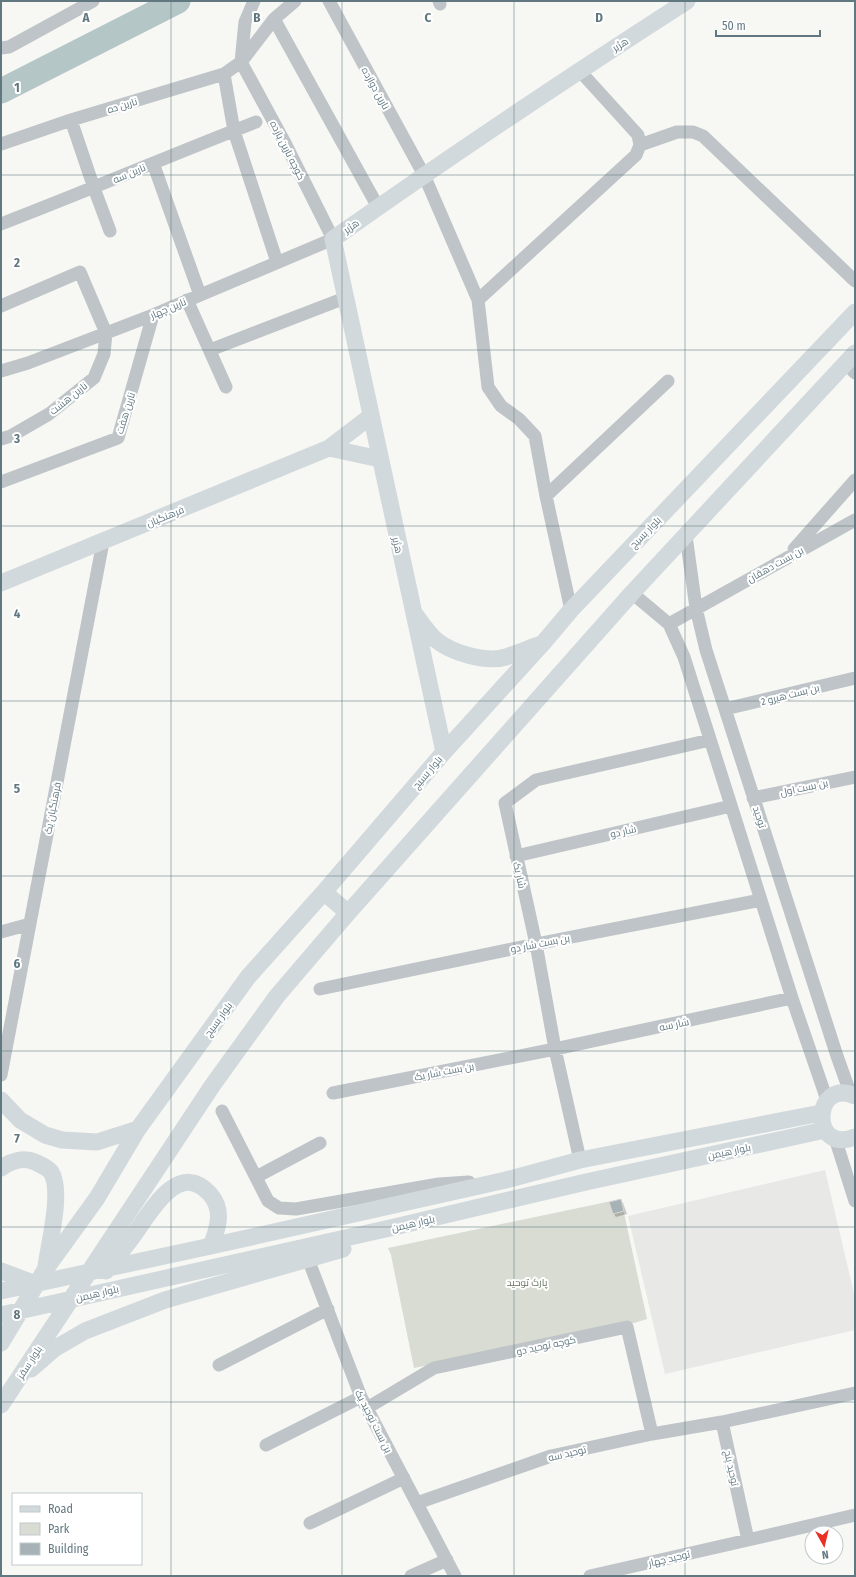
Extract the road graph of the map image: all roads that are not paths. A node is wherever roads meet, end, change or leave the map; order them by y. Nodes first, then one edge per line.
1 (254, 1) edge
2 (295, 1) edge
3 (329, 1) edge
4 (687, 1) edge
5 (85, 3) edge
6 (274, 19) junction
7 (1, 48) edge
8 (240, 62) junction
9 (579, 70) junction
10 (224, 74) junction
11 (71, 120) junction
12 (256, 122) dead end
13 (234, 131) junction
14 (1, 144) edge
15 (640, 145) junction
16 (153, 163) junction
17 (424, 175) junction
18 (94, 188) junction
19 (378, 207) junction
20 (1, 224) edge
21 (110, 231) dead end
22 (333, 239) junction
23 (277, 262) junction
24 (855, 281) edge
25 (200, 295) junction
26 (345, 298) junction
27 (188, 300) junction
28 (478, 300) junction
29 (1, 306) edge
30 (855, 312) edge
31 (153, 315) junction
32 (106, 333) junction
33 (210, 350) junction
34 (852, 363) edge
35 (1, 371) edge
36 (668, 381) dead end
37 (226, 387) dead end
38 (371, 416) junction
39 (1, 439) edge
40 (329, 448) junction
41 (380, 459) junction
42 (855, 480) edge
43 (1, 482) edge
44 (546, 496) junction
45 (855, 520) edge
46 (686, 536) junction
47 (103, 542) junction
48 (787, 557) junction
49 (1, 583) edge
50 (632, 593) junction
51 (696, 608) junction
52 (572, 610) junction
53 (413, 612) junction
54 (669, 624) junction
55 (544, 642) junction
56 (855, 678) edge
57 (725, 709) junction
58 (710, 740) junction
59 (444, 752) junction
60 (855, 777) edge
61 (753, 798) junction
62 (731, 806) junction
63 (516, 856) junction
64 (324, 892) junction
65 (761, 900) junction
66 (348, 913) junction
67 (30, 924) junction
68 (1, 932) edge
69 (536, 944) junction
70 (320, 989) dead end
71 (792, 998) junction
72 (555, 1049) junction
73 (837, 1056) junction
74 (816, 1063) junction
75 (1, 1075) edge
76 (334, 1093) dead end
77 (853, 1096) edge
78 (1, 1100) edge
79 (824, 1107) junction
80 (222, 1111) dead end
81 (138, 1129) junction
82 (830, 1134) junction
83 (855, 1137) edge
84 (320, 1143) dead end
85 (580, 1160) junction
86 (1, 1168) edge
87 (256, 1177) junction
88 (506, 1180) junction
89 (855, 1201) edge
90 (390, 1228) junction
91 (206, 1247) junction
92 (308, 1259) junction
93 (45, 1270) junction
94 (1, 1271) edge
95 (33, 1283) junction
96 (1, 1291) edge
97 (328, 1309) junction
98 (1, 1315) edge
99 (56, 1320) junction
100 (1, 1343) edge
101 (219, 1365) dead end
102 (14, 1384) junction
103 (855, 1393) edge
104 (364, 1403) junction
105 (1, 1405) edge
106 (722, 1422) junction
107 (652, 1434) junction
108 (266, 1445) dead end
109 (404, 1478) junction
110 (417, 1504) junction
111 (855, 1515) edge
112 (310, 1523) dead end
113 (748, 1540) junction
114 (447, 1560) junction
115 (412, 1576) edge
116 (455, 1576) edge
117 (590, 1576) edge

1 - 8 street
2 - 6 street
3 - 17 street, نارین دوازده
4 - 9 main road, هژیر
5 - 7 street
6 - 8 street
6 - 19 street
8 - 10 street, نارین ده
8 - 22 street, کوچه نارین یازده
9 - 15 street
9 - 17 main road, هژیر
10 - 11 street, نارین ده
10 - 13 street
11 - 14 street, نارین ده
11 - 18 street
12 - 13 street, نارین سه
13 - 16 street, نارین سه
13 - 23 street
15 - 24 street
15 - 28 street
16 - 18 street, نارین سه
16 - 25 street
17 - 19 main road, هژیر
17 - 28 street, نارین دوازده
18 - 20 street, نارین سه
18 - 21 street
19 - 22 main road, هژیر
22 - 23 street, نارین چهار
22 - 26 main road, هژیر
23 - 25 street, نارین چهار
25 - 27 street, نارین چهار
26 - 33 street
26 - 38 main road, هژیر
27 - 31 street, نارین چهار
27 - 33 street
28 - 44 street, نارین دوازده
29 - 32 street
30 - 52 main road, بلوار بسیج
31 - 32 street, نارین چهار
31 - 43 street, نارین هفت
32 - 35 street, نارین چهار
32 - 39 street, نارین هشت
33 - 37 street
34 - 46 main road
36 - 44 street
38 - 40 main road, فرهنگیان
38 - 41 main road, هژیر
40 - 41 main road
40 - 47 main road, فرهنگیان
41 - 53 main road, هژیر
42 - 48 street
44 - 52 street, نارین دوازده
45 - 48 street, بن بست دهقان
46 - 50 main road
46 - 51 street, توحید
47 - 49 main road, فرهنگیان
47 - 67 street, فرهنگیان یک
48 - 51 street, بن بست دهقان
50 - 54 street
50 - 66 main road
51 - 54 street, بن بست دهقان
51 - 57 street, توحید
52 - 55 main road, بلوار بسیج
53 - 55 main road, هژیر
53 - 59 main road, هژیر
54 - 58 street
55 - 59 main road, بلوار بسیج
56 - 57 street, بن بست هیرو 2
57 - 61 street, توحید
58 - 62 street
58 - 63 street, شار یک
59 - 64 main road, بلوار بسیج
60 - 61 street, بن بست اول
61 - 73 street, توحید
62 - 63 street, شار دو
62 - 65 street
63 - 69 street, شار یک
64 - 66 main road
64 - 81 main road, بلوار بسیج
65 - 69 street, بن بست شار دو
65 - 71 street
66 - 99 main road
67 - 68 street
67 - 75 street, فرهنگیان یک
69 - 70 street, بن بست شار دو
69 - 72 street, شار یک
71 - 72 street, شار سه
71 - 74 street
72 - 76 street, بن بست شار یک
72 - 85 street, شار یک
73 - 74 street
73 - 77 street, توحید
74 - 79 street
77 - 79 main road, بلوار هیمن
78 - 81 main road
79 - 82 main road
79 - 85 main road, بلوار هیمن
80 - 87 street
81 - 93 main road, بلوار بسیج
82 - 83 main road, بلوار هیمن
82 - 89 street
82 - 90 main road, بلوار هیمن
84 - 87 street
85 - 88 main road, بلوار هیمن
86 - 93 main road
87 - 88 street
88 - 91 main road, بلوار هیمن
90 - 92 main road
90 - 98 main road, بلوار هیمن
91 - 95 main road, بلوار هیمن
91 - 99 main road
92 - 97 street, بن بست توحید یک
92 - 102 main road
93 - 100 main road
94 - 95 main road
95 - 96 main road, بلوار هیمن
97 - 101 street
97 - 104 street, بن بست توحید یک
99 - 102 main road, بلوار سقز
102 - 105 main road, بلوار سقز
103 - 106 street
104 - 107 street, کوچه توحید دو
104 - 108 street
104 - 109 street, بن بست توحید یک
106 - 107 street, توحید سه
106 - 113 street, توحید پنج
107 - 110 street, توحید سه
109 - 110 street, بن بست توحید یک
109 - 112 street
110 - 114 street, بن بست توحید یک
111 - 113 street
113 - 117 street, توحید چهار
114 - 115 street
114 - 116 street, بن بست توحید یک

